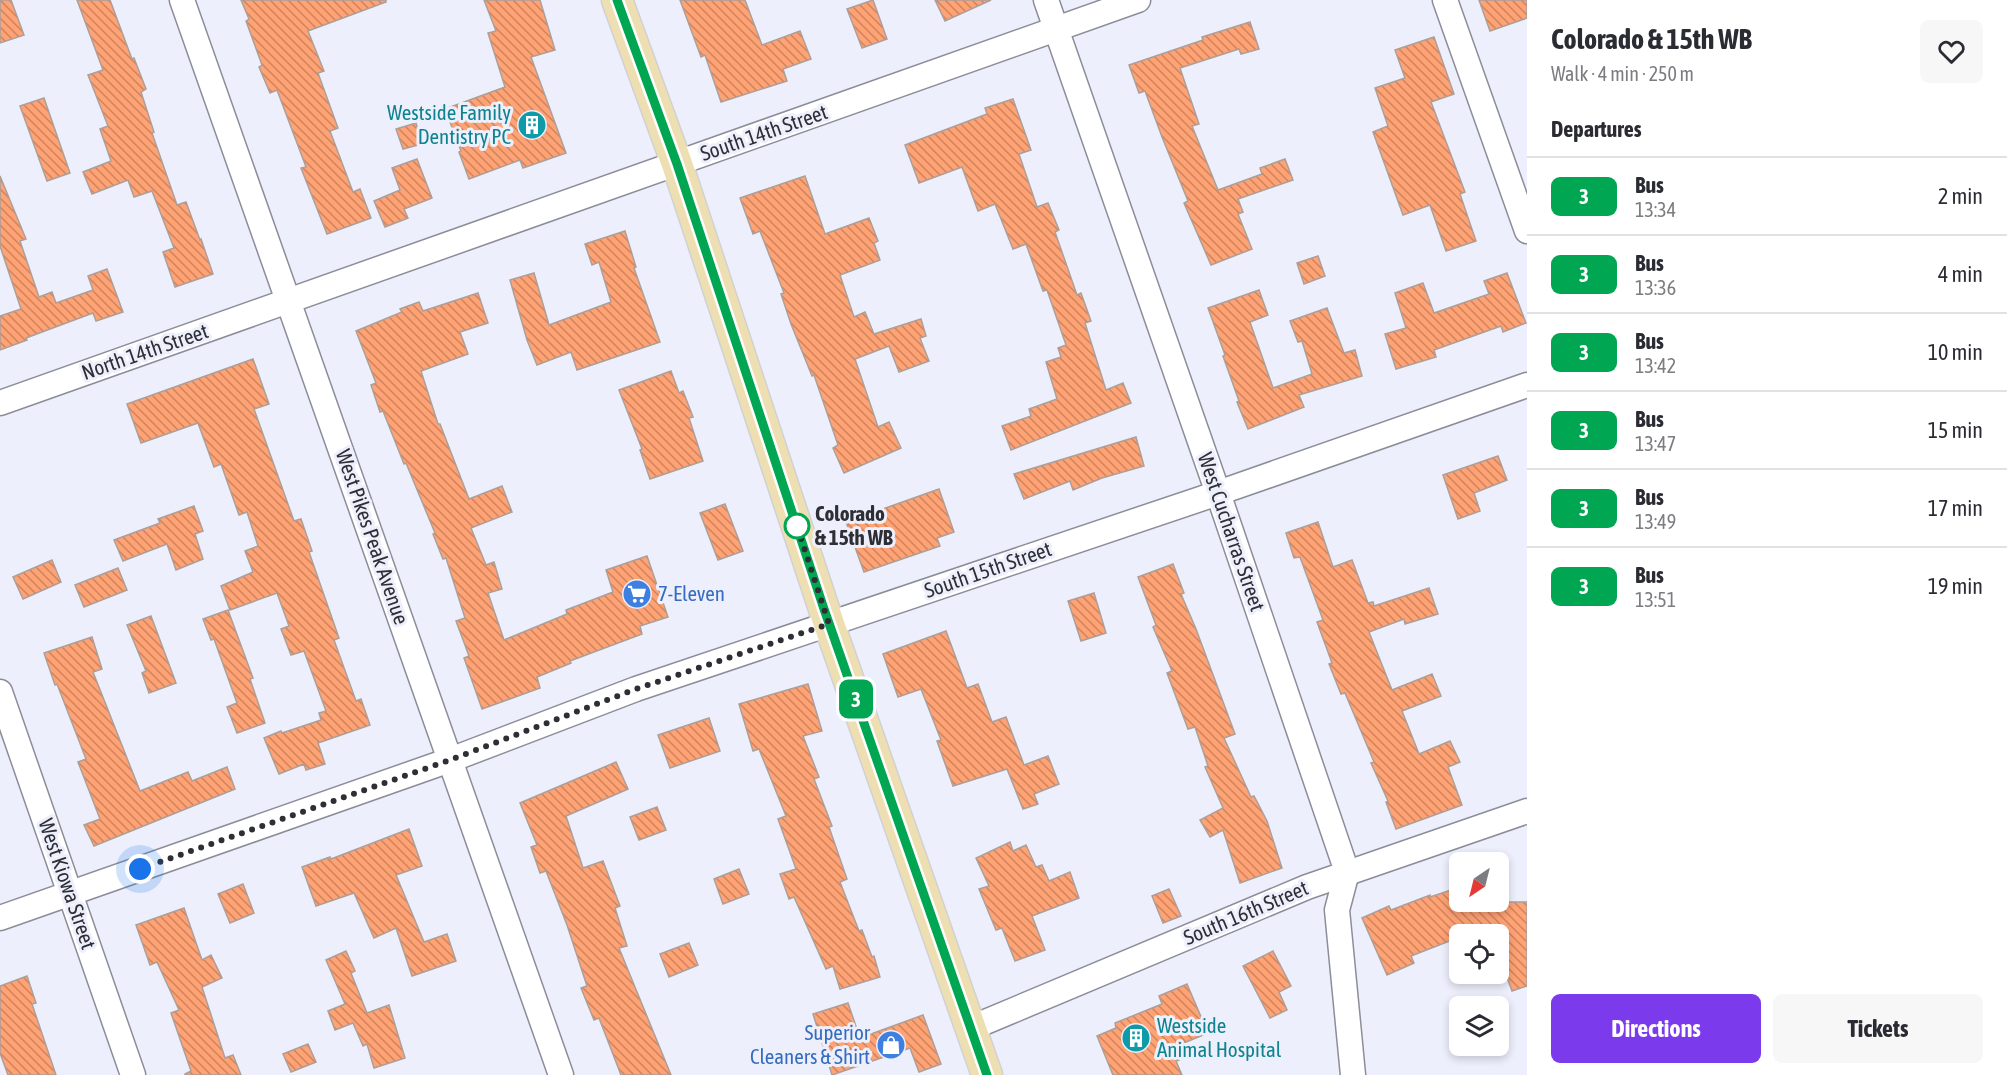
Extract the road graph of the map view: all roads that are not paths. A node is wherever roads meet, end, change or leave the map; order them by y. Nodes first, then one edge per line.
1 (182, 0) edge
2 (617, 0) edge
3 (1046, 0) edge
4 (1138, 0) edge
5 (1445, 0) edge
6 (1057, 29) junction
7 (677, 164) junction
8 (1527, 231) edge
9 (289, 302) junction
10 (1527, 385) edge
11 (0, 403) edge
12 (1218, 493) junction
13 (829, 624) junction
14 (0, 692) edge
15 (450, 760) junction
16 (1527, 811) edge
17 (1347, 872) junction
18 (71, 893) junction
19 (0, 918) edge
20 (971, 1028) junction
21 (134, 1075) edge
22 (561, 1075) edge
23 (987, 1075) edge
24 (1353, 1075) edge

1 - 9 street, West Pikes Peak Avenue
2 - 7 main road
3 - 6 street, West Cucharras Street
4 - 6 street, South 14th Street
5 - 8 street
6 - 7 street, South 14th Street
6 - 12 street, West Cucharras Street
7 - 9 street, South 14th Street
7 - 13 main road
9 - 11 street, North 14th Street
9 - 15 street, West Pikes Peak Avenue
10 - 12 street, South 15th Street
12 - 13 street, South 15th Street
12 - 17 street, West Cucharras Street
13 - 15 street, South 15th Street
13 - 20 main road
14 - 18 street, West Kiowa Street
15 - 18 street, South 15th Street
15 - 22 street, West Pikes Peak Avenue
16 - 17 street, South 16th Street
17 - 20 street, South 16th Street
17 - 24 street
18 - 19 street, South 15th Street
18 - 21 street, West Kiowa Street
20 - 23 main road

